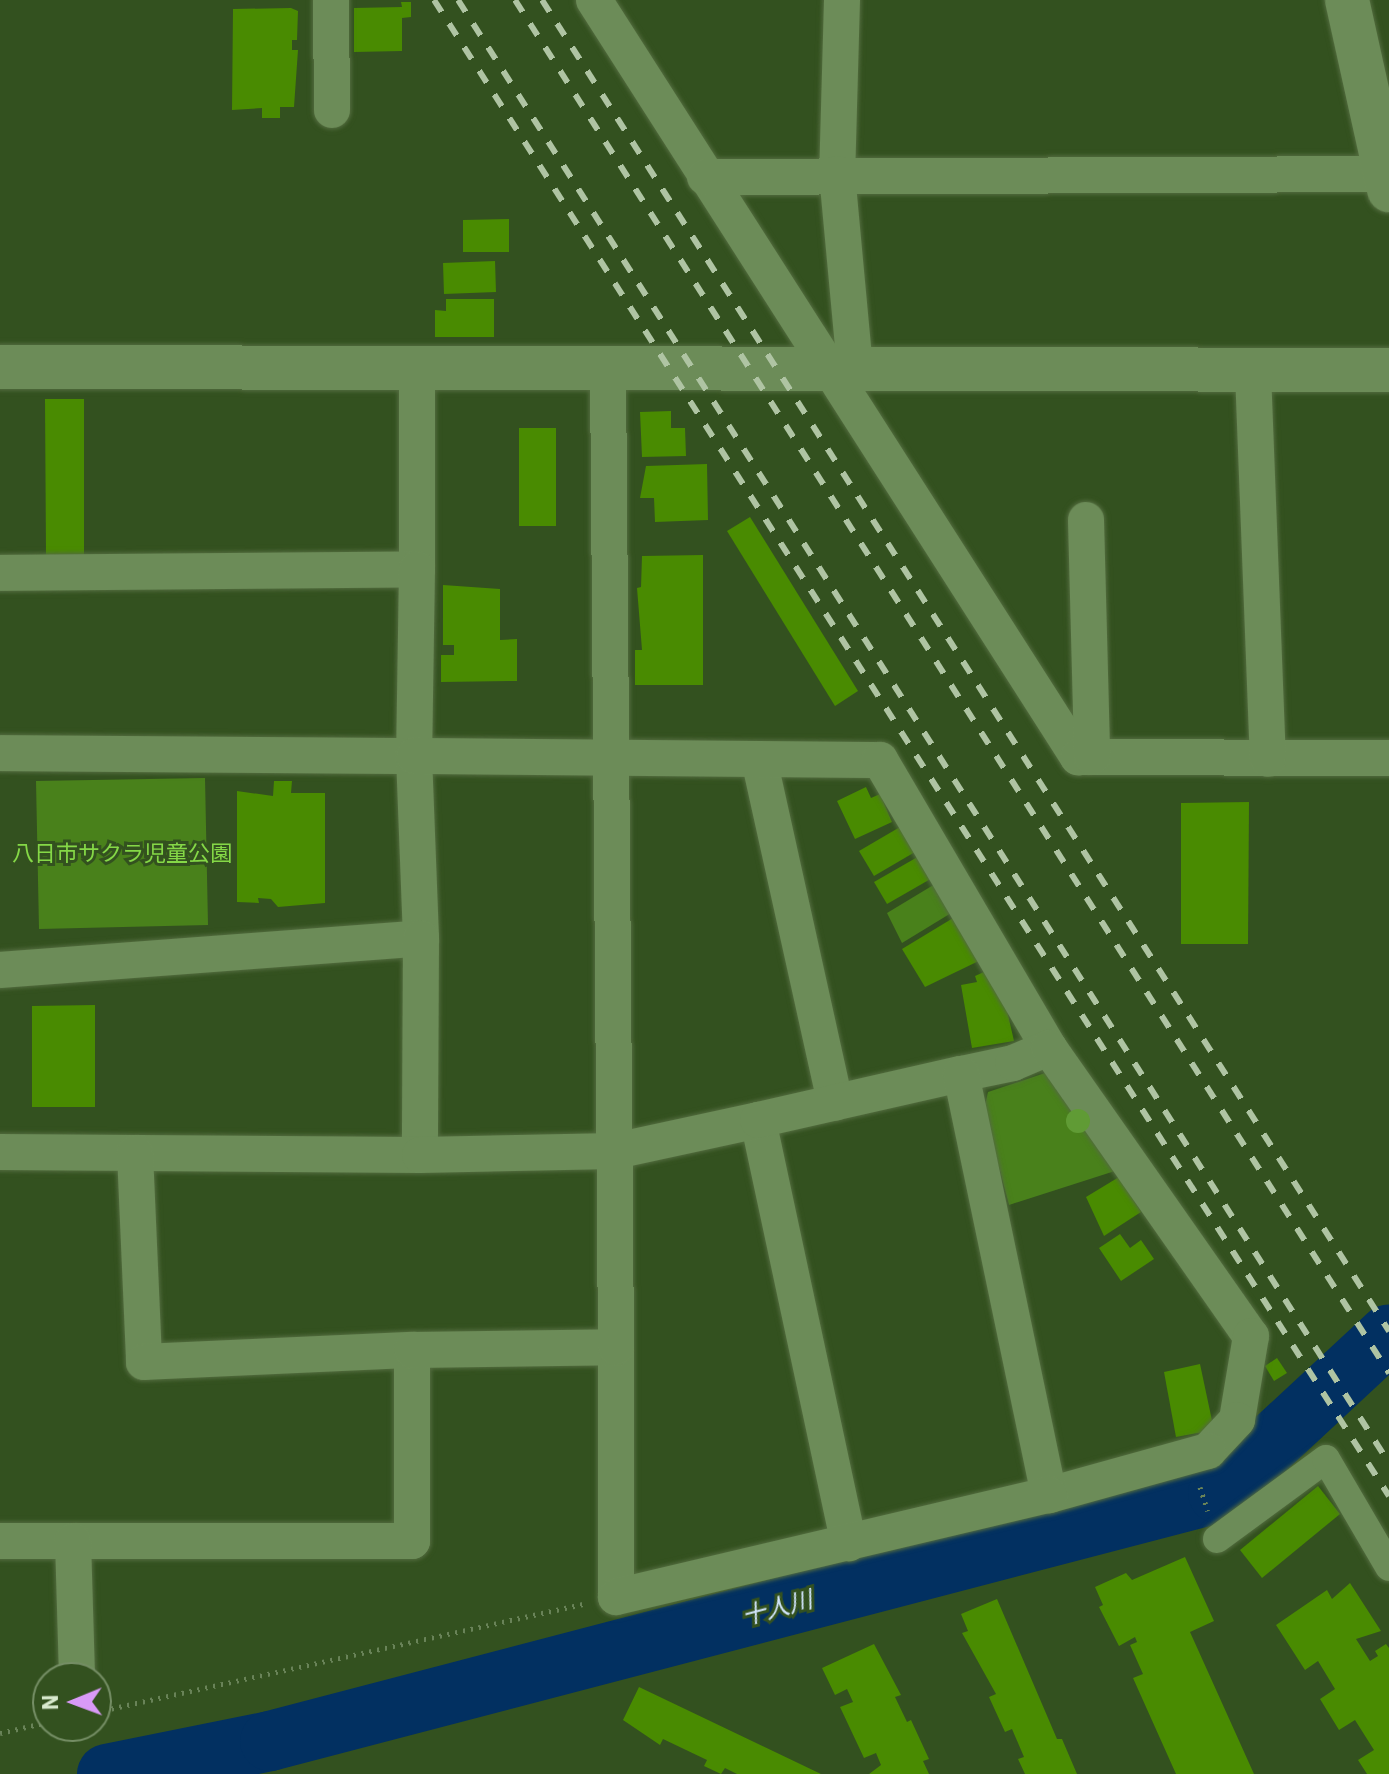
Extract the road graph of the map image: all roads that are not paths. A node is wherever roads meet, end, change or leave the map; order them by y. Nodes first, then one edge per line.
1 (331, 0) edge
2 (594, 0) edge
3 (842, 0) edge
4 (1347, 0) edge
5 (332, 110) dead end
6 (837, 174) junction
7 (705, 177) junction
8 (1387, 182) edge
9 (0, 367) edge
10 (608, 367) junction
11 (417, 369) junction
12 (840, 369) junction
13 (1389, 370) edge
14 (1253, 372) junction
15 (1086, 520) dead end
16 (417, 569) junction
17 (0, 573) edge
18 (0, 753) edge
19 (414, 756) junction
20 (1092, 757) junction
21 (1389, 758) edge
22 (615, 759) junction
23 (759, 759) junction
24 (1268, 759) junction
25 (421, 938) junction
26 (0, 970) edge
27 (1049, 1048) junction
28 (961, 1074) junction
29 (835, 1103) junction
30 (758, 1120) junction
31 (615, 1151) junction
32 (0, 1152) edge
33 (135, 1153) junction
34 (420, 1155) junction
35 (616, 1347) junction
36 (412, 1350) junction
37 (1049, 1495) junction
38 (1217, 1539) road end
39 (0, 1541) edge
40 (73, 1541) junction
41 (849, 1543) junction
42 (1389, 1567) edge
43 (77, 1662) edge

1 - 5 street
2 - 7 street
3 - 6 street
4 - 8 street
6 - 7 street
6 - 8 street
6 - 12 street
7 - 12 street
9 - 11 street
10 - 11 street
10 - 12 street
10 - 22 street
11 - 16 street
12 - 14 street
12 - 20 street
13 - 14 street
14 - 24 street
15 - 20 street
16 - 17 street
16 - 19 street
18 - 19 street
19 - 22 street
19 - 25 street
20 - 24 street
21 - 24 street
22 - 23 street
22 - 31 street
23 - 27 street
23 - 29 street
25 - 26 street
25 - 34 street
27 - 28 street
27 - 37 street
28 - 29 street
28 - 37 street
29 - 30 street
30 - 31 street
30 - 41 street
31 - 34 street
31 - 35 street
32 - 33 street
33 - 34 street
33 - 36 street
35 - 36 street
35 - 41 street
36 - 40 street
37 - 41 street
38 - 42 street
39 - 40 street
40 - 43 street

